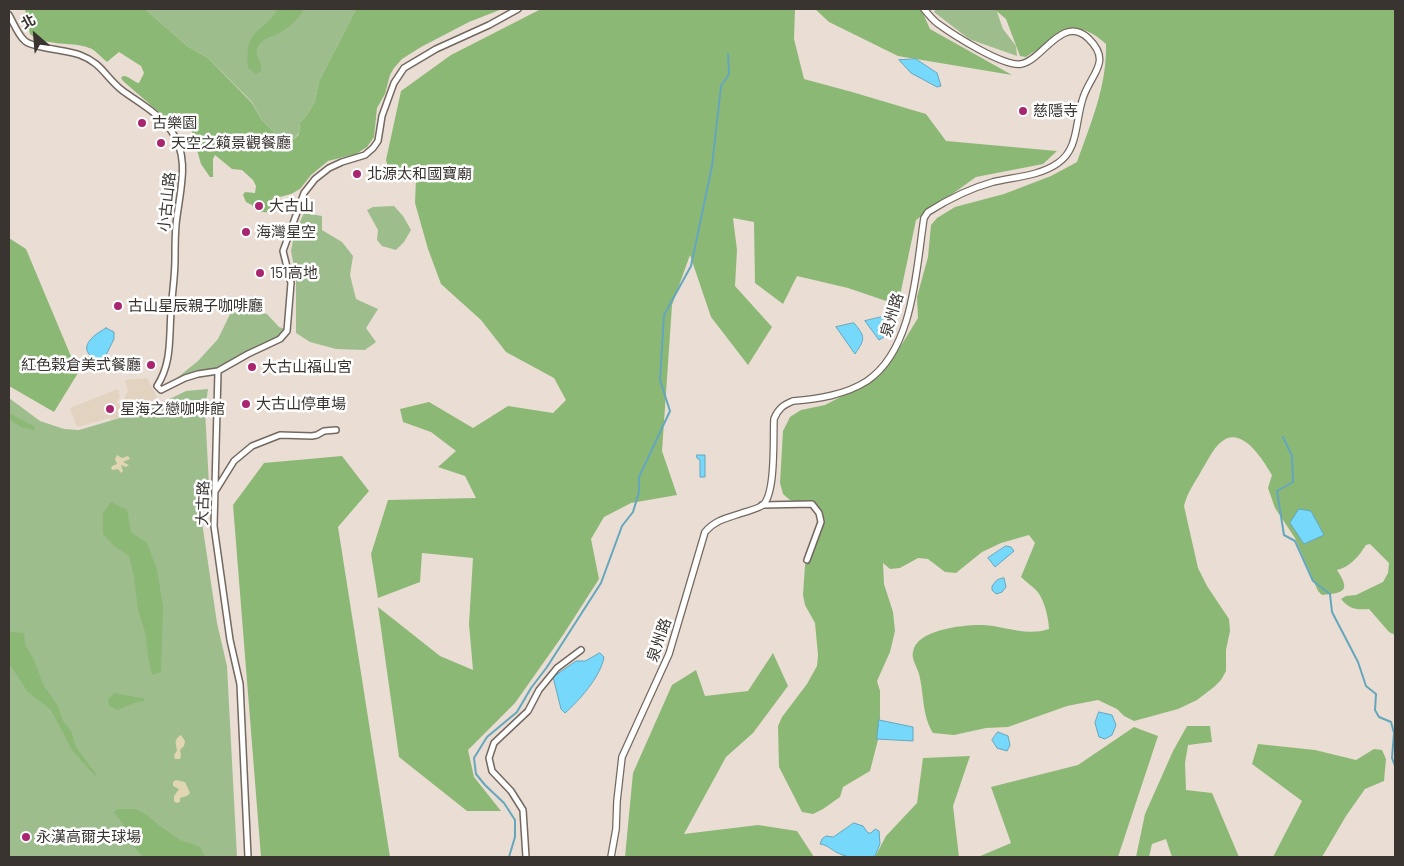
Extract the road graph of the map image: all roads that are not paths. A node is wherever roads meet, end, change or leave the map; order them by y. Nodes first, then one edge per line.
1 (518, 9) edge
2 (924, 9) edge
3 (9, 15) edge
4 (218, 371) junction
5 (336, 430) dead end
6 (216, 490) junction
7 (762, 505) junction
8 (807, 560) dead end
9 (581, 650) dead end
10 (248, 857) edge
11 (526, 857) edge
12 (610, 857) edge

1 - 4 street
2 - 7 street, 泉州路
3 - 4 street, 小古山路
4 - 6 street, 大古路
5 - 6 street
6 - 10 street, 大古路
7 - 8 street
7 - 12 street, 泉州路
9 - 11 street

